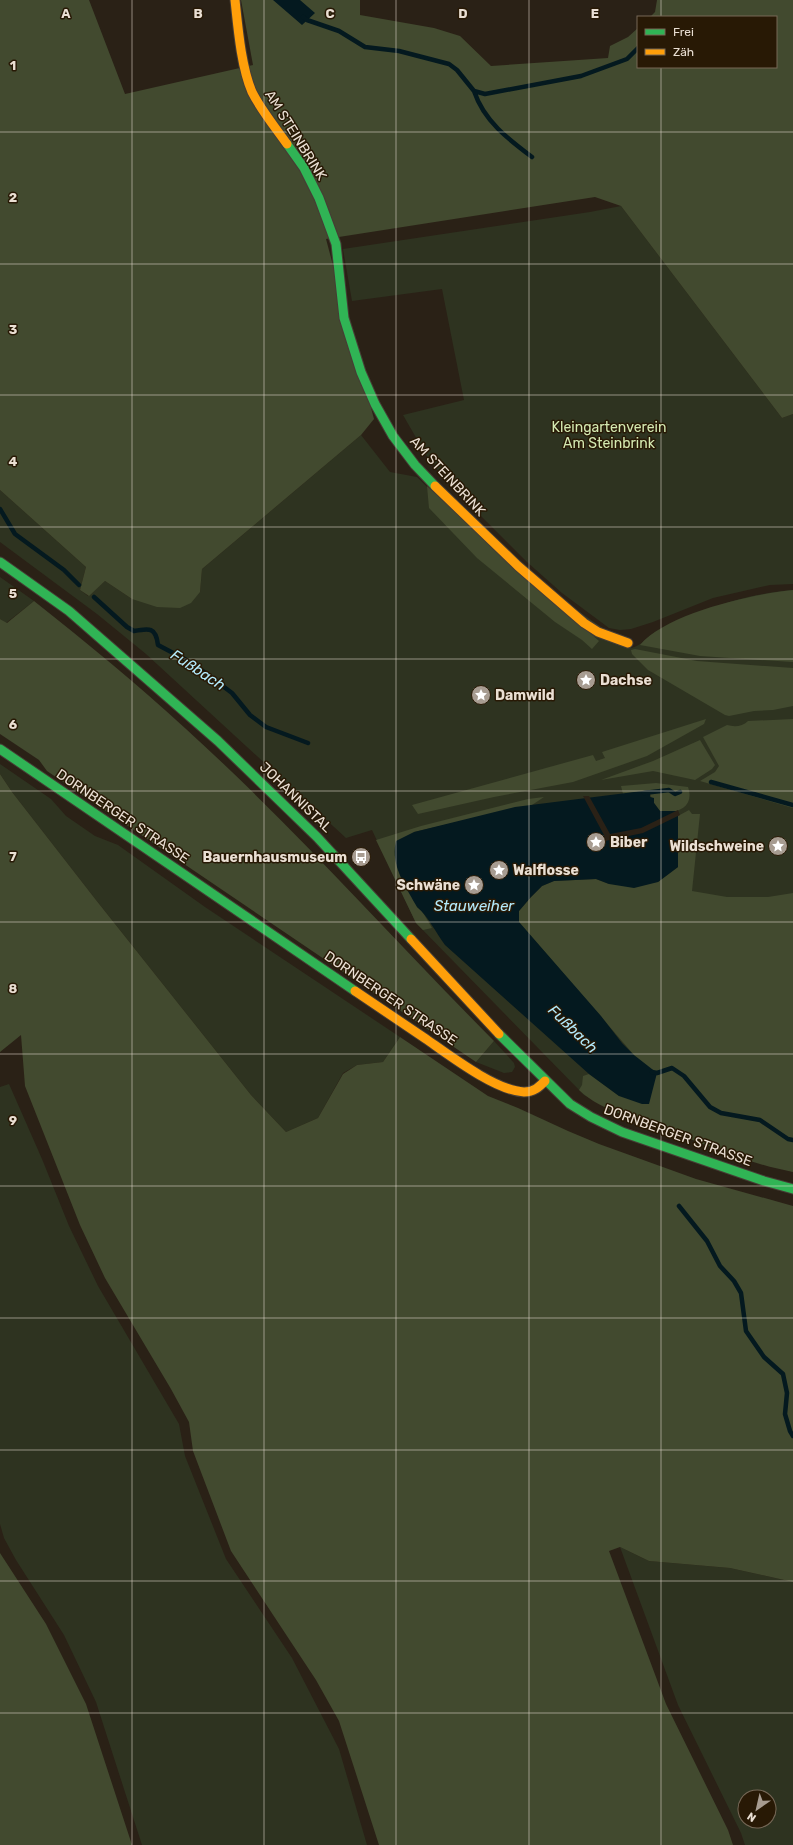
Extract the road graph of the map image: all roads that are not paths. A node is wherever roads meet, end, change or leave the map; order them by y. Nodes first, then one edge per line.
1 (235, 0) edge
2 (0, 562) edge
3 (628, 643) dead end
4 (0, 749) edge
5 (545, 1080) junction
6 (793, 1190) edge

1 - 3 street, AM STEINBRINK
2 - 5 street, JOHANNISTAL
4 - 5 street, DORNBERGER STRASSE
5 - 6 street, DORNBERGER STRASSE

